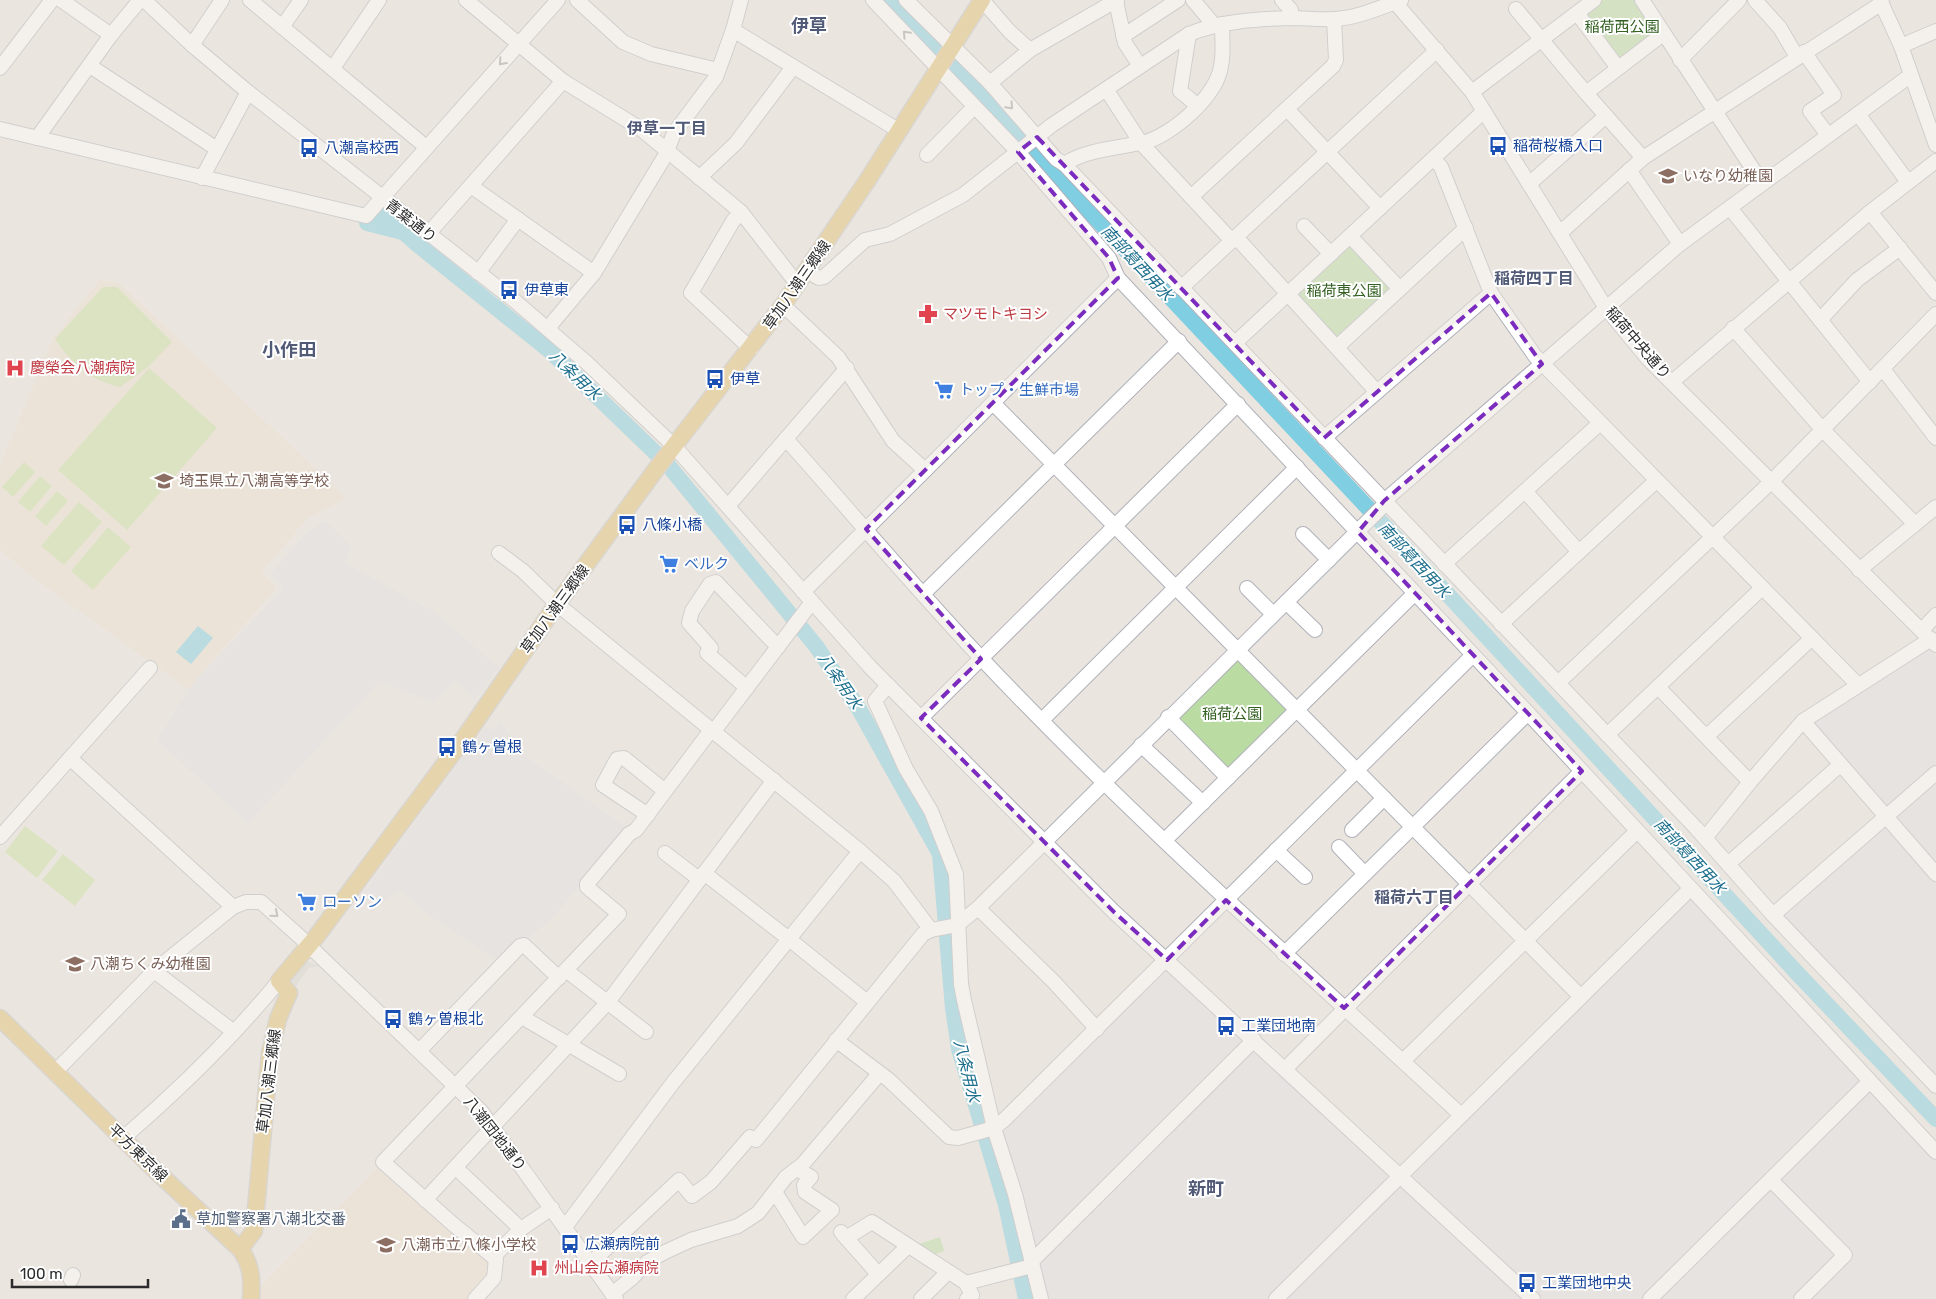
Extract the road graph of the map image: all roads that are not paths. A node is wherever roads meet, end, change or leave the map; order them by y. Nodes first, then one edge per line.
1 (52, 0) edge
2 (61, 0) edge
3 (142, 0) edge
4 (222, 0) edge
5 (250, 0) edge
6 (301, 0) edge
7 (379, 0) edge
8 (466, 0) edge
9 (558, 0) edge
10 (577, 0) edge
11 (741, 0) edge
12 (873, 0) edge
13 (906, 0) edge
14 (982, 0) edge
15 (1116, 0) edge
16 (1178, 0) edge
17 (1193, 0) edge
18 (1282, 0) edge
19 (1594, 0) edge
20 (1642, 0) edge
21 (1739, 0) edge
22 (1755, 0) edge
23 (1396, 1) edge
24 (1881, 1) edge
25 (1516, 9) dead end
26 (1576, 13) junction
27 (1290, 18) junction
28 (1334, 19) junction
29 (1218, 24) junction
30 (282, 27) junction
31 (733, 30) junction
32 (1936, 31) edge
33 (1189, 34) junction
34 (1664, 34) junction
35 (111, 35) junction
36 (1123, 36) junction
37 (1541, 40) junction
38 (519, 44) junction
39 (192, 45) junction
40 (1901, 46) junction
41 (1030, 50) junction
42 (1436, 50) junction
43 (1801, 54) junction
44 (945, 57) junction
45 (1680, 60) junction
46 (90, 66) junction
47 (793, 66) junction
48 (1140, 66) junction
49 (0, 68) edge
50 (332, 68) junction
51 (1618, 68) junction
52 (718, 70) junction
53 (1912, 75) junction
54 (563, 81) junction
55 (990, 83) junction
56 (1106, 89) junction
57 (248, 92) junction
58 (1472, 92) junction
59 (1586, 93) junction
60 (1197, 105) junction
61 (974, 106) junction
62 (1287, 109) junction
63 (1484, 111) junction
64 (1714, 112) junction
65 (1858, 114) junction
66 (1606, 116) junction
67 (0, 129) edge
68 (898, 130) junction
69 (1828, 135) junction
70 (37, 138) junction
71 (1035, 138) junction
72 (1141, 143) junction
73 (1936, 145) edge
74 (426, 147) junction
75 (217, 149) junction
76 (668, 150) junction
77 (1019, 151) junction
78 (1327, 152) junction
79 (926, 155) dead end
80 (1643, 158) junction
81 (1434, 159) junction
82 (1936, 161) edge
83 (1064, 164) junction
84 (1629, 170) junction
85 (202, 178) junction
86 (699, 178) junction
87 (1908, 182) junction
88 (1762, 183) junction
89 (1530, 184) junction
90 (471, 186) junction
91 (1191, 197) junction
92 (381, 198) junction
93 (1380, 208) junction
94 (1730, 208) junction
95 (741, 212) junction
96 (1870, 212) junction
97 (518, 219) junction
98 (1304, 226) dead end
99 (1466, 228) junction
100 (1560, 233) junction
101 (428, 234) junction
102 (1350, 236) junction
103 (1234, 239) junction
104 (1680, 244) junction
105 (1900, 248) junction
106 (1330, 254) junction
107 (594, 273) junction
108 (478, 274) junction
109 (802, 278) junction
110 (1118, 278) junction
111 (1788, 282) junction
112 (1181, 288) junction
113 (1400, 289) junction
114 (1491, 293) junction
115 (1936, 293) edge
116 (1288, 294) junction
117 (783, 306) junction
118 (1606, 308) junction
119 (1820, 320) junction
120 (1933, 322) edge
121 (548, 328) junction
122 (1733, 328) junction
123 (1179, 341) junction
124 (1235, 343) junction
125 (1337, 347) junction
126 (751, 349) junction
127 (1542, 364) junction
128 (847, 368) junction
129 (1883, 369) junction
130 (1672, 382) junction
131 (1870, 382) junction
132 (1377, 392) junction
133 (992, 403) junction
134 (1238, 404) junction
135 (1599, 424) junction
136 (1823, 430) junction
137 (1933, 430) edge
138 (1324, 438) junction
139 (786, 439) junction
140 (674, 446) junction
141 (1054, 465) junction
142 (1297, 467) junction
143 (925, 470) junction
144 (1656, 481) junction
145 (1771, 482) junction
146 (1525, 491) junction
147 (1385, 502) junction
148 (728, 506) junction
149 (1936, 507) edge
150 (1915, 524) junction
151 (1114, 526) junction
152 (866, 529) junction
153 (1358, 532) junction
154 (1303, 534) dead end
155 (1712, 538) junction
156 (1579, 552) junction
157 (499, 553) dead end
158 (1329, 560) junction
159 (1444, 564) junction
160 (1859, 570) junction
161 (1176, 588) junction
162 (1246, 588) dead end
163 (1761, 589) junction
164 (1415, 593) junction
165 (924, 594) junction
166 (808, 597) junction
167 (1286, 602) junction
168 (557, 604) junction
169 (1273, 614) junction
170 (1936, 615) edge
171 (1501, 624) junction
172 (1315, 630) dead end
173 (1929, 638) edge
174 (1811, 639) junction
175 (778, 647) junction
176 (1237, 650) junction
177 (1473, 655) junction
178 (981, 659) junction
179 (150, 668) dead end
180 (1558, 683) junction
181 (888, 685) junction
182 (1858, 685) junction
183 (1658, 687) junction
184 (747, 688) junction
185 (1297, 710) junction
186 (1528, 713) junction
187 (1168, 717) junction
188 (921, 718) junction
189 (1042, 720) junction
190 (1803, 721) junction
191 (712, 730) junction
192 (1607, 735) junction
193 (1707, 736) junction
194 (1141, 745) junction
195 (70, 758) junction
196 (1840, 765) junction
197 (1356, 771) junction
198 (1582, 771) junction
199 (1936, 773) edge
200 (1228, 778) junction
201 (774, 780) junction
202 (1104, 782) junction
203 (1750, 782) junction
204 (665, 791) junction
205 (1384, 798) junction
206 (1203, 803) junction
207 (648, 815) junction
208 (1886, 817) junction
209 (1413, 827) junction
210 (1352, 830) dead end
211 (1636, 831) junction
212 (0, 837) edge
213 (1706, 838) junction
214 (1165, 840) junction
215 (1044, 841) junction
216 (1339, 847) dead end
217 (1276, 850) junction
218 (860, 851) junction
219 (665, 853) dead end
220 (1728, 864) junction
221 (1366, 874) junction
222 (1936, 874) edge
223 (702, 876) junction
224 (1304, 877) dead end
225 (1468, 884) junction
226 (1690, 889) junction
227 (1226, 900) junction
228 (233, 907) junction
229 (978, 908) junction
230 (1773, 915) junction
231 (958, 925) junction
232 (931, 930) junction
233 (790, 939) junction
234 (1525, 940) junction
235 (309, 946) junction
236 (1284, 954) junction
237 (1167, 960) junction
238 (154, 971) junction
239 (563, 974) junction
240 (279, 981) junction
241 (1581, 997) junction
242 (608, 1002) junction
243 (867, 1002) junction
244 (1344, 1008) junction
245 (522, 1017) junction
246 (0, 1018) edge
247 (1097, 1029) junction
248 (234, 1032) junction
249 (646, 1032) dead end
250 (836, 1040) junction
251 (1254, 1040) junction
252 (570, 1045) junction
253 (419, 1051) junction
254 (1403, 1061) junction
255 (1285, 1069) junction
256 (55, 1072) junction
257 (620, 1074) dead end
258 (879, 1074) junction
259 (1869, 1082) junction
260 (456, 1086) junction
261 (1936, 1086) edge
262 (1461, 1116) junction
263 (493, 1127) junction
264 (994, 1128) junction
265 (123, 1138) junction
266 (1936, 1152) edge
267 (456, 1168) junction
268 (797, 1169) junction
269 (1400, 1176) junction
270 (1771, 1180) junction
271 (775, 1192) junction
272 (425, 1200) junction
273 (552, 1208) junction
274 (565, 1227) junction
275 (521, 1229) junction
276 (908, 1246) junction
277 (240, 1249) junction
278 (493, 1257) junction
279 (591, 1263) junction
280 (1030, 1265) junction
281 (948, 1272) junction
282 (878, 1274) junction
283 (966, 1283) junction
284 (614, 1296) edge
285 (251, 1299) edge
286 (474, 1299) edge
287 (853, 1299) edge
288 (921, 1299) edge
289 (967, 1299) edge
290 (1041, 1299) edge
291 (1276, 1299) edge
292 (1533, 1299) edge
293 (1650, 1299) edge
294 (1800, 1299) edge

1 - 49 street
2 - 35 street
3 - 35 street
3 - 39 street, 青葉通り
4 - 39 street
5 - 30 street
6 - 30 street
7 - 50 street
8 - 38 street
9 - 38 street
10 - 52 street
11 - 31 street
44 -> 12 street
13 - 44 street
14 - 41 street
14 - 44 main road, 草加八潮三郷線
15 - 36 street
15 - 41 street
16 - 36 street
17 - 29 street
18 - 27 street
19 - 26 street
20 - 34 street
21 - 45 street
22 - 43 street
23 - 28 street
23 - 42 street, 稲荷中央通り
24 - 40 street
24 - 43 street
25 - 37 street
26 - 37 street
26 - 51 street
27 - 28 street
27 - 29 street
28 - 62 street
29 - 33 street
29 - 60 street
30 - 50 street
31 - 47 street
31 - 52 street
32 - 40 street
33 - 48 street
33 - 60 street
34 - 45 street
34 - 51 street
35 - 46 street
36 - 48 street
37 - 58 street
37 - 59 street
38 - 54 street
38 -> 74 street
39 - 57 street, 青葉通り
40 - 53 street
41 - 55 street
42 - 58 street, 稲荷中央通り
42 - 78 street
43 - 64 street
43 - 69 street
44 - 55 street
44 - 61 street
44 - 68 main road, 草加八潮三郷線
45 - 64 street
46 - 70 street
46 - 75 street
47 - 68 street
47 - 86 street
48 - 56 street
50 - 74 street
51 - 59 street
52 - 76 street
53 - 65 street
53 - 73 street
54 - 76 street
54 - 90 street
55 -> 71 street
56 - 71 street
56 - 72 street
57 - 75 street
57 - 92 street, 青葉通り
58 - 63 street, 稲荷中央通り
59 - 66 street
60 - 72 street
61 - 77 street
61 - 79 street
62 - 78 street
62 - 91 street
63 - 81 street
63 - 89 street, 稲荷中央通り
64 - 80 street
64 - 88 street
65 - 69 street
65 - 87 street
66 - 80 street
66 - 89 street
67 - 70 street
68 - 109 main road, 草加八潮三郷線
69 - 88 street
70 - 85 street
71 - 77 street
71 - 83 street
72 - 83 street
72 - 91 street
74 - 92 street
75 - 85 street
76 - 86 street
76 - 107 street
77 - 109 street
77 - 110 street
78 - 93 street
78 - 103 street
80 - 84 street
81 - 93 street
81 - 99 street
82 - 87 street
83 - 112 street
84 - 100 street
84 - 104 street
85 - 92 street
86 - 95 street
87 - 96 street
88 - 94 street
89 - 100 street, 稲荷中央通り
90 - 97 street
90 - 101 street
91 - 103 street
92 - 101 street, 青葉通り
93 - 102 street
94 - 104 street
94 - 111 street
95 - 109 street
95 - 126 street
96 - 105 street
96 - 111 street
97 - 107 street
97 - 108 street
98 - 106 street
99 - 113 street
99 - 114 street
100 - 118 street, 稲荷中央通り
101 - 108 street, 青葉通り
102 - 106 street
102 - 113 street
103 - 112 street
103 - 116 street
104 - 118 street
105 - 115 street
105 - 119 street
106 - 116 street
107 - 121 street
108 - 121 street, 青葉通り
109 - 117 main road, 草加八潮三郷線
110 - 123 street
110 - 133 street
111 - 119 street
111 - 122 street
112 - 124 street
113 - 125 street
114 - 127 street
114 - 132 street
116 - 124 street
116 - 125 street
117 - 126 main road, 草加八潮三郷線
117 - 128 street
118 - 127 street
118 - 130 street, 稲荷中央通り
119 - 131 street
120 - 129 street
121 - 140 street, 青葉通り
122 - 130 street
122 - 136 street
123 - 134 street
123 - 141 street
124 - 138 street
125 - 132 street
126 - 140 main road, 草加八潮三郷線
127 - 135 street
127 - 147 street
128 - 139 street
128 - 143 street
129 - 131 street
129 - 137 street
130 - 145 street, 稲荷中央通り
131 - 136 street
132 - 138 street
133 - 141 street
133 - 143 street
134 - 142 street
134 - 151 street
135 - 144 street
135 - 146 street
136 - 145 street
136 - 150 street
138 - 147 street
139 - 148 street
139 - 152 street
140 - 148 street, 青葉通り
140 - 168 main road, 草加八潮三郷線
141 - 151 street
141 - 165 street
142 - 153 street
142 - 161 street
143 - 152 street
144 - 155 street
144 - 156 street
145 - 155 street
145 - 160 street, 稲荷中央通り
146 - 156 street
146 - 159 street
147 - 153 street
147 - 159 street
148 - 166 street, 青葉通り
149 - 150 street
150 - 160 street
151 - 161 street
151 - 178 street
152 - 165 street
152 - 166 street
153 - 158 street
153 - 164 street
154 - 158 street
155 - 163 street
155 - 180 street
156 - 171 street
157 - 168 street
158 - 167 street
159 - 171 street
160 - 173 street, 稲荷中央通り
161 - 176 street
161 - 189 street
162 - 169 street
163 - 174 street
163 - 183 street
164 - 177 street
164 - 185 street
165 - 178 street
166 - 175 street
166 - 181 street, 青葉通り
167 - 169 street
167 - 172 street
168 - 191 street
168 - 235 main road, 草加八潮三郷線
169 - 176 street
170 - 173 street
171 - 180 street
173 - 182 street
174 - 182 street
174 - 193 street
175 - 184 street
175 - 184 street
176 - 185 street
176 - 187 street
177 - 186 street
177 - 197 street
178 - 188 street
178 - 189 street
179 - 195 street
180 - 192 street
181 - 188 street, 青葉通り
181 - 231 street
182 - 190 street
183 - 192 street
183 - 193 street
184 - 191 street
185 - 197 street
185 - 200 street
186 - 198 street
186 - 209 street
187 - 194 street
187 - 200 street
188 - 215 street, 青葉通り
189 - 202 street
190 - 196 street
190 - 203 street
191 - 201 street
191 - 204 street
192 - 213 street
193 - 203 street
194 - 202 street
194 - 206 street
195 - 212 street
195 - 228 street
196 - 208 street
196 - 220 street
197 - 205 street
197 - 217 street
198 - 211 street
198 - 225 street
199 - 208 street
200 - 206 street
201 - 218 street
201 - 223 street
202 - 214 street
202 - 215 street
203 - 213 street
204 - 207 street
204 - 207 street
205 - 209 street
205 - 210 street
206 - 214 street
207 - 239 street
208 - 222 street
208 - 230 street
209 - 221 street
209 - 225 street
211 - 226 street
211 - 234 street
213 - 220 street
214 - 227 street
215 - 229 street
215 - 237 street, 青葉通り
216 - 221 street
217 - 224 street
217 - 227 street
218 - 232 street
218 - 233 street
219 - 223 street
220 - 230 street
221 - 236 street
223 - 233 street
223 - 242 street
225 - 234 street
225 - 244 street
226 - 241 street
226 - 259 street
227 - 236 street
227 - 237 street
228 -> 235 street, 八潮団地通り
228 - 238 street
229 - 231 street
229 - 247 street
230 - 261 street
231 - 232 street
231 - 264 street
232 - 243 street
233 - 243 street
233 - 274 street
234 - 241 street
234 - 254 street
235 - 240 main road, 草加八潮三郷線
235 - 253 street, 八潮団地通り
236 - 244 street
237 - 247 street
237 - 251 street, 青葉通り
238 - 248 street
238 - 256 street
239 - 242 street
239 - 245 street
239 - 253 street
240 - 248 street
240 - 277 main road, 草加八潮三郷線
241 - 262 street
242 - 249 street
242 - 252 street
243 - 250 street
244 - 254 street
244 - 255 street
245 - 252 street
245 - 260 street
246 - 256 main road, 平方東京線
247 - 264 street
248 - 265 street
250 - 258 street
250 - 279 street
251 - 255 street, 青葉通り
251 - 280 street
252 - 257 street
252 - 263 street
253 - 260 street, 八潮団地通り
254 - 262 street
255 - 269 street, 青葉通り
256 - 265 main road, 平方東京線
258 - 264 street
258 - 268 street
259 - 266 street
259 - 270 street
260 - 263 street, 八潮団地通り
260 - 272 street
262 - 269 street
263 - 267 street
263 - 273 street, 八潮団地通り
264 - 280 street
265 - 277 main road, 平方東京線
267 - 272 street
267 - 275 street
268 - 271 street
268 - 271 street
269 - 291 street
269 - 292 street, 青葉通り
270 - 293 street
270 - 294 street
271 - 284 street
272 - 278 street
273 - 274 street, 八潮団地通り
273 - 275 street
274 - 279 street, 八潮団地通り
275 - 278 street
276 - 281 street
276 - 282 street
276 - 282 street
277 - 285 main road, 平方東京線
278 - 286 street
279 - 284 street, 八潮団地通り
280 - 283 street
280 - 290 street
281 - 283 street
281 - 288 street
282 - 287 street
283 - 289 street

